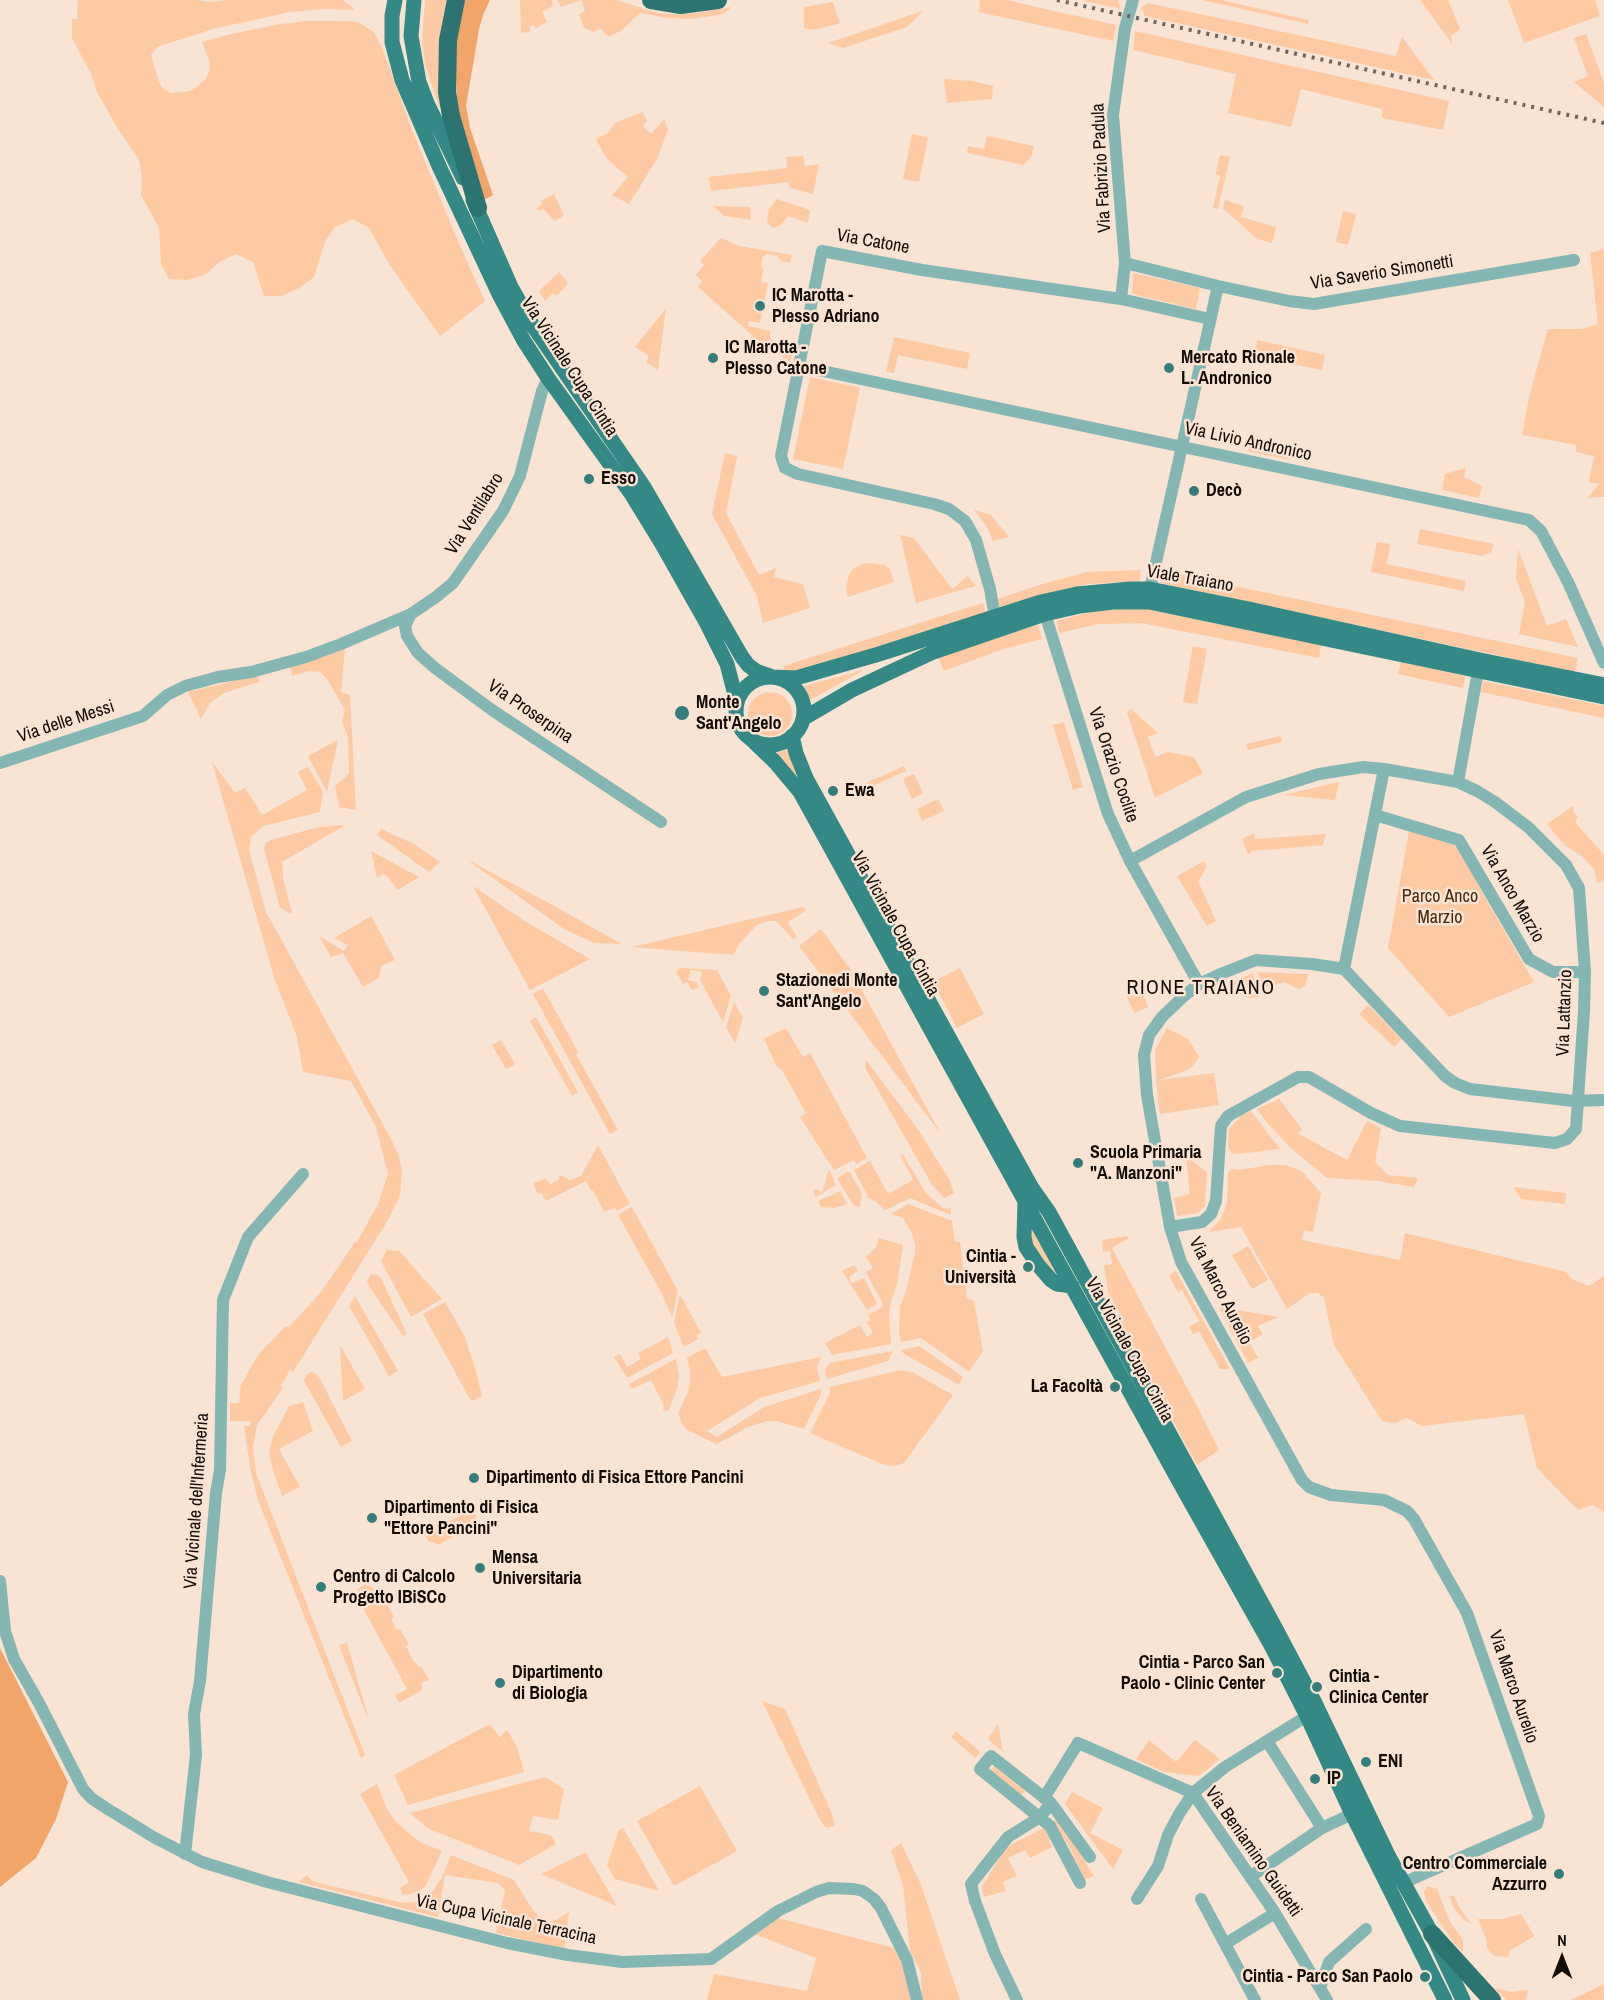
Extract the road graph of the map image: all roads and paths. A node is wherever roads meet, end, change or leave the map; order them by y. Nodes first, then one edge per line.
1 (395, 0) edge
2 (414, 0) edge
3 (456, 0) edge
4 (651, 0) edge
5 (718, 0) edge
6 (1133, 0) edge
7 (477, 208) junction
8 (1574, 260) dead end
9 (1125, 263) junction
10 (1218, 286) junction
11 (1121, 299) junction
12 (1210, 320) junction
13 (800, 366) junction
14 (548, 378) junction
15 (572, 385) junction
16 (1182, 446) junction
17 (1149, 596) junction
18 (1043, 608) junction
19 (411, 614) junction
20 (996, 624) junction
21 (1604, 663) edge
22 (1479, 666) junction
23 (773, 677) junction
24 (1604, 685) edge
25 (1604, 697) edge
26 (736, 708) junction
27 (143, 717) joint
28 (804, 718) junction
29 (792, 736) junction
30 (749, 737) junction
31 (0, 763) edge
32 (1384, 769) junction
33 (1458, 782) junction
34 (1375, 814) junction
35 (661, 822) dead end
36 (1130, 861) junction
37 (1344, 969) junction
38 (1585, 972) junction
39 (1199, 984) junction
40 (1604, 1100) edge
41 (1579, 1101) junction
42 (303, 1174) dead end
43 (1027, 1208) junction
44 (1049, 1212) junction
45 (1170, 1227) junction
46 (1072, 1286) junction
47 (0, 1581) edge
48 (1307, 1716) junction
49 (1267, 1741) junction
50 (1033, 1791) junction
51 (1193, 1793) junction
52 (1048, 1800) junction
53 (1023, 1803) junction
54 (1352, 1814) junction
55 (1040, 1817) junction
56 (1322, 1828) junction
57 (185, 1854) junction
58 (1090, 1857) dead end
59 (1250, 1877) junction
60 (1080, 1883) dead end
61 (1403, 1883) junction
62 (1137, 1899) dead end
63 (1201, 1899) dead end
64 (1275, 1913) junction
65 (1366, 1929) dead end
66 (1432, 1935) junction
67 (1225, 1944) junction
68 (1320, 1989) junction
69 (917, 2000) edge
70 (1017, 2000) edge
71 (1255, 2000) edge
72 (1327, 2000) edge
73 (1446, 2000) edge
74 (1463, 2000) edge
75 (1492, 2000) edge

1 - 14 main road, Via Vicinale Cupa Cintia
2 - 7 main road, Via Vicinale Cupa Cintia
3 - 7 highway
4 - 5 highway
6 - 9 street, Via Fabrizio Padula
7 - 15 main road, Via Vicinale Cupa Cintia
8 - 10 street, Via Saverio Simonetti
9 - 10 street, Via Saverio Simonetti
9 - 11 street, Via Fabrizio Padula
10 - 12 street
11 - 12 street, Via Catone
11 - 13 street, Via Catone
12 - 16 street
13 - 16 street, Via Livio Andronico
13 - 20 street, Via Catone
14 - 15 main road
14 - 19 street, Via Ventilabro
14 - 26 main road, Via Vicinale Cupa Cintia
15 - 23 main road, Via Vicinale Cupa Cintia
16 - 17 street
16 - 21 street, Via Livio Andronico
17 - 18 main road, Viale Traiano
17 - 22 main road, Viale Traiano
18 - 20 main road, Viale Traiano
18 - 36 street, Via Orazio Coclite
19 - 27 street, Via Ventilabro
19 - 35 street, Via Proserpina
20 - 23 main road, Viale Traiano
20 - 28 main road, Viale Traiano
22 - 24 main road, Viale Traiano
22 - 25 main road, Viale Traiano
22 - 33 street
23 - 26 main road
23 - 28 main road
26 - 30 main road
27 - 31 street, Via delle Messi
28 - 29 main road
29 - 30 main road
29 - 44 main road, Via Vicinale Cupa Cintia
30 - 43 main road, Via Vicinale Cupa Cintia
32 - 33 street, Via Lattanzio
32 - 34 street
32 - 36 street, Via Lattanzio
33 - 38 street, Via Lattanzio
34 - 37 street
34 - 38 street, Via Anco Marzio
36 - 39 street, Via Orazio Coclite
37 - 39 street, Via Marco Aurelio
37 - 41 street
38 - 41 street, Via Lattanzio
39 - 45 street, Via Marco Aurelio
40 - 41 street
41 - 45 street, Via Lattanzio
42 - 57 street, Via Vicinale dell'Infermeria
43 - 44 main road
43 - 46 main road, Via Vicinale Cupa Cintia
43 - 46 main road
44 - 61 main road, Via Vicinale Cupa Cintia
45 - 61 street, Via Marco Aurelio
46 - 48 main road, Via Vicinale Cupa Cintia
47 - 57 street, Via Cupa Vicinale Terracina
48 - 49 street
48 - 54 main road, Via Vicinale Cupa Cintia
49 - 51 street
49 - 56 street
50 - 52 street
50 - 53 street
50 - 53 street
51 - 52 street, Via Beniamino Guidetti
51 - 59 street, Via Beniamino Guidetti
51 - 62 street
52 - 55 street
52 - 58 street
53 - 55 street
54 - 56 street
54 - 73 main road, Via Vicinale Cupa Cintia
55 - 60 street
55 - 70 street
56 - 59 street
57 - 69 street, Via Cupa Vicinale Terracina
59 - 64 street, Via Beniamino Guidetti
61 - 66 main road, Via Vicinale Cupa Cintia
63 - 67 street
64 - 67 street
64 - 68 street, Via Beniamino Guidetti
65 - 68 street
66 - 74 main road, Via Vicinale Cupa Cintia
66 - 75 highway
67 - 71 street
68 - 72 street, Via Beniamino Guidetti

